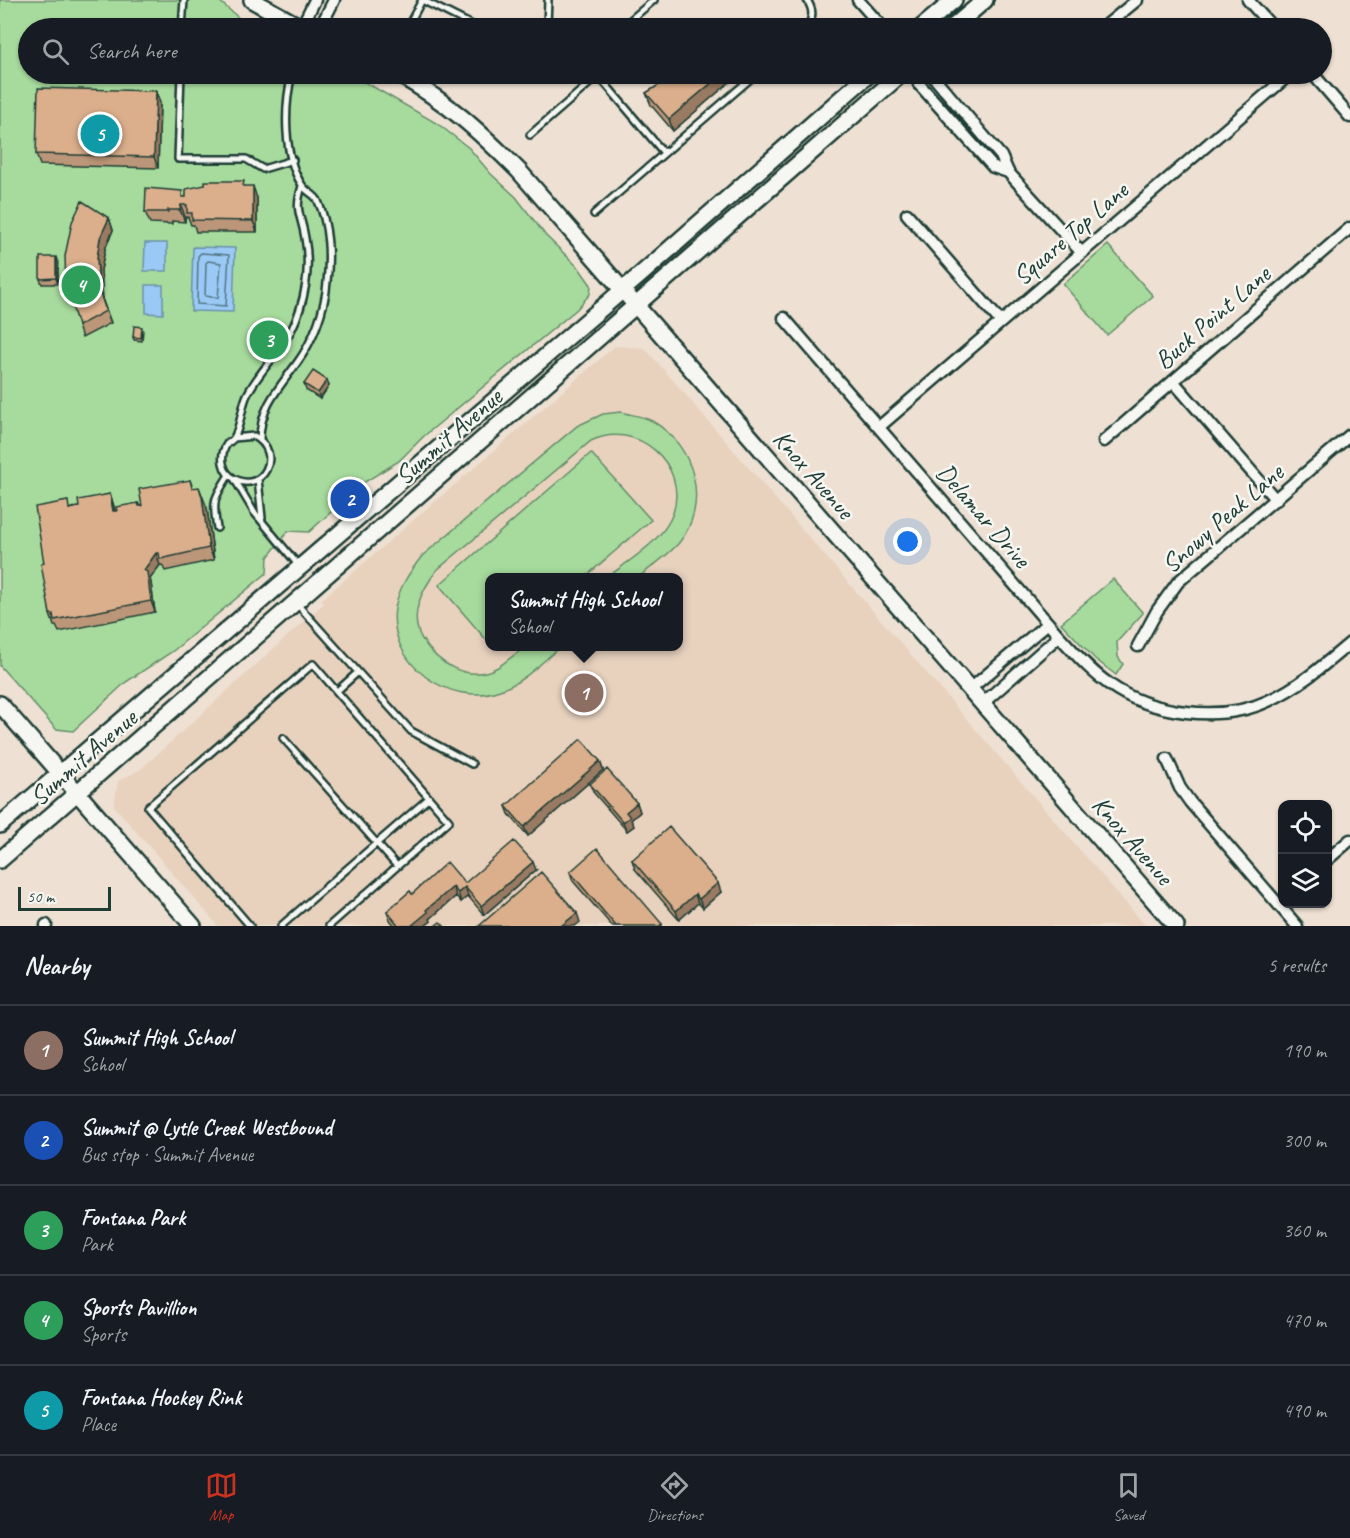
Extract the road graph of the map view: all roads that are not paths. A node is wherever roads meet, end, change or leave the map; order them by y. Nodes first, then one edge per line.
1 (184, 0) edge
2 (252, 0) edge
3 (315, 0) edge
4 (334, 0) edge
5 (422, 0) edge
6 (548, 0) edge
7 (654, 0) edge
8 (807, 0) edge
9 (858, 0) edge
10 (954, 0) edge
11 (985, 0) edge
12 (1137, 0) edge
13 (1248, 0) edge
14 (183, 18) edge
15 (284, 18) edge
16 (307, 18) edge
17 (325, 18) edge
18 (412, 18) edge
19 (458, 18) edge
20 (548, 18) edge
21 (633, 18) edge
22 (812, 18) edge
23 (874, 18) edge
24 (933, 18) edge
25 (964, 18) edge
26 (1115, 18) edge
27 (1264, 18) edge
28 (181, 84) edge
29 (290, 84) edge
30 (415, 84) edge
31 (587, 84) edge
32 (606, 84) edge
33 (744, 84) edge
34 (858, 84) edge
35 (890, 84) edge
36 (919, 84) edge
37 (940, 84) edge
38 (1278, 84) edge
39 (1322, 84) edge
40 (1350, 117) edge
41 (978, 127) junction
42 (530, 135) dead end
43 (966, 138) junction
44 (664, 153) junction
45 (293, 160) junction
46 (1008, 172) junction
47 (302, 186) junction
48 (907, 213) dead end
49 (594, 214) dead end
50 (1350, 228) edge
51 (1082, 253) junction
52 (622, 290) junction
53 (636, 305) junction
54 (784, 318) dead end
55 (1001, 322) junction
56 (1173, 381) junction
57 (879, 427) junction
58 (1350, 435) edge
59 (234, 438) junction
60 (260, 439) junction
61 (1104, 441) dead end
62 (229, 475) junction
63 (235, 479) junction
64 (258, 479) junction
65 (1276, 500) junction
66 (262, 520) junction
67 (218, 528) dead end
68 (300, 567) junction
69 (294, 601) junction
70 (1048, 623) junction
71 (1059, 636) junction
72 (1350, 643) edge
73 (1138, 646) dead end
74 (357, 673) junction
75 (969, 690) junction
76 (337, 691) junction
77 (0, 704) edge
78 (982, 704) junction
79 (283, 738) dead end
80 (1167, 759) dead end
81 (472, 764) dead end
82 (61, 773) junction
83 (78, 793) junction
84 (429, 798) junction
85 (0, 825) edge
86 (1350, 840) edge
87 (377, 843) junction
88 (1332, 856) edge
89 (0, 860) edge
90 (398, 866) junction
91 (1278, 899) edge
92 (1285, 908) edge
93 (193, 926) edge
94 (250, 926) edge
95 (281, 926) edge
96 (329, 926) edge
97 (1176, 926) edge
98 (1297, 926) edge

1 - 14 lane
2 - 15 main road
3 - 16 street
4 - 17 street
5 - 18 lane
5 - 19 lane
6 - 20 lane
7 - 21 lane
8 - 22 lane
9 - 23 street
10 - 24 main road
11 - 25 main road
12 - 26 street
13 - 27 street
28 - 45 lane
29 - 45 lane
30 - 52 main road, Knox Avenue
31 - 42 lane
32 - 44 lane
33 - 44 lane
34 - 52 main road, Summit Avenue
35 - 53 main road, Summit Avenue
36 - 43 street
37 - 41 street
38 - 51 street, Square Top Lane
39 - 40 street
41 - 43 street
41 - 46 street
43 - 46 street
44 - 49 lane
45 - 47 lane
46 - 51 street
47 - 59 lane
47 - 60 lane
48 - 55 street
50 - 56 street, Buck Point Lane
51 - 55 street, Square Top Lane
52 - 53 main road, Knox Avenue
52 - 68 main road, Summit Avenue
53 - 69 main road, Summit Avenue
53 - 75 main road, Knox Avenue
54 - 57 street, Delamar Drive
55 - 57 street, Square Top Lane
56 - 61 street, Buck Point Lane
56 - 65 street
57 - 70 street, Delamar Drive
58 - 65 street, Snowy Peak Lane
59 - 60 lane
59 - 62 lane
60 - 64 lane
62 - 63 lane
62 - 67 lane
63 - 64 lane
63 - 66 lane
64 - 66 lane
65 - 73 street, Snowy Peak Lane
66 - 68 lane
68 - 82 main road, Summit Avenue
69 - 74 lane
69 - 83 main road, Summit Avenue
70 - 71 street, Delamar Drive
70 - 75 street
71 - 72 street, Delamar Drive
71 - 78 street
74 - 76 lane
74 - 81 lane
75 - 78 main road, Knox Avenue
76 - 84 lane
76 - 94 lane
77 - 82 main road
78 - 97 main road, Knox Avenue
79 - 87 lane
80 - 91 street
82 - 83 main road
82 - 85 main road, Summit Avenue
83 - 89 main road, Summit Avenue
83 - 93 main road
84 - 87 lane
84 - 90 lane
86 - 88 street
87 - 90 lane
87 - 95 lane
90 - 96 lane
92 - 98 street

